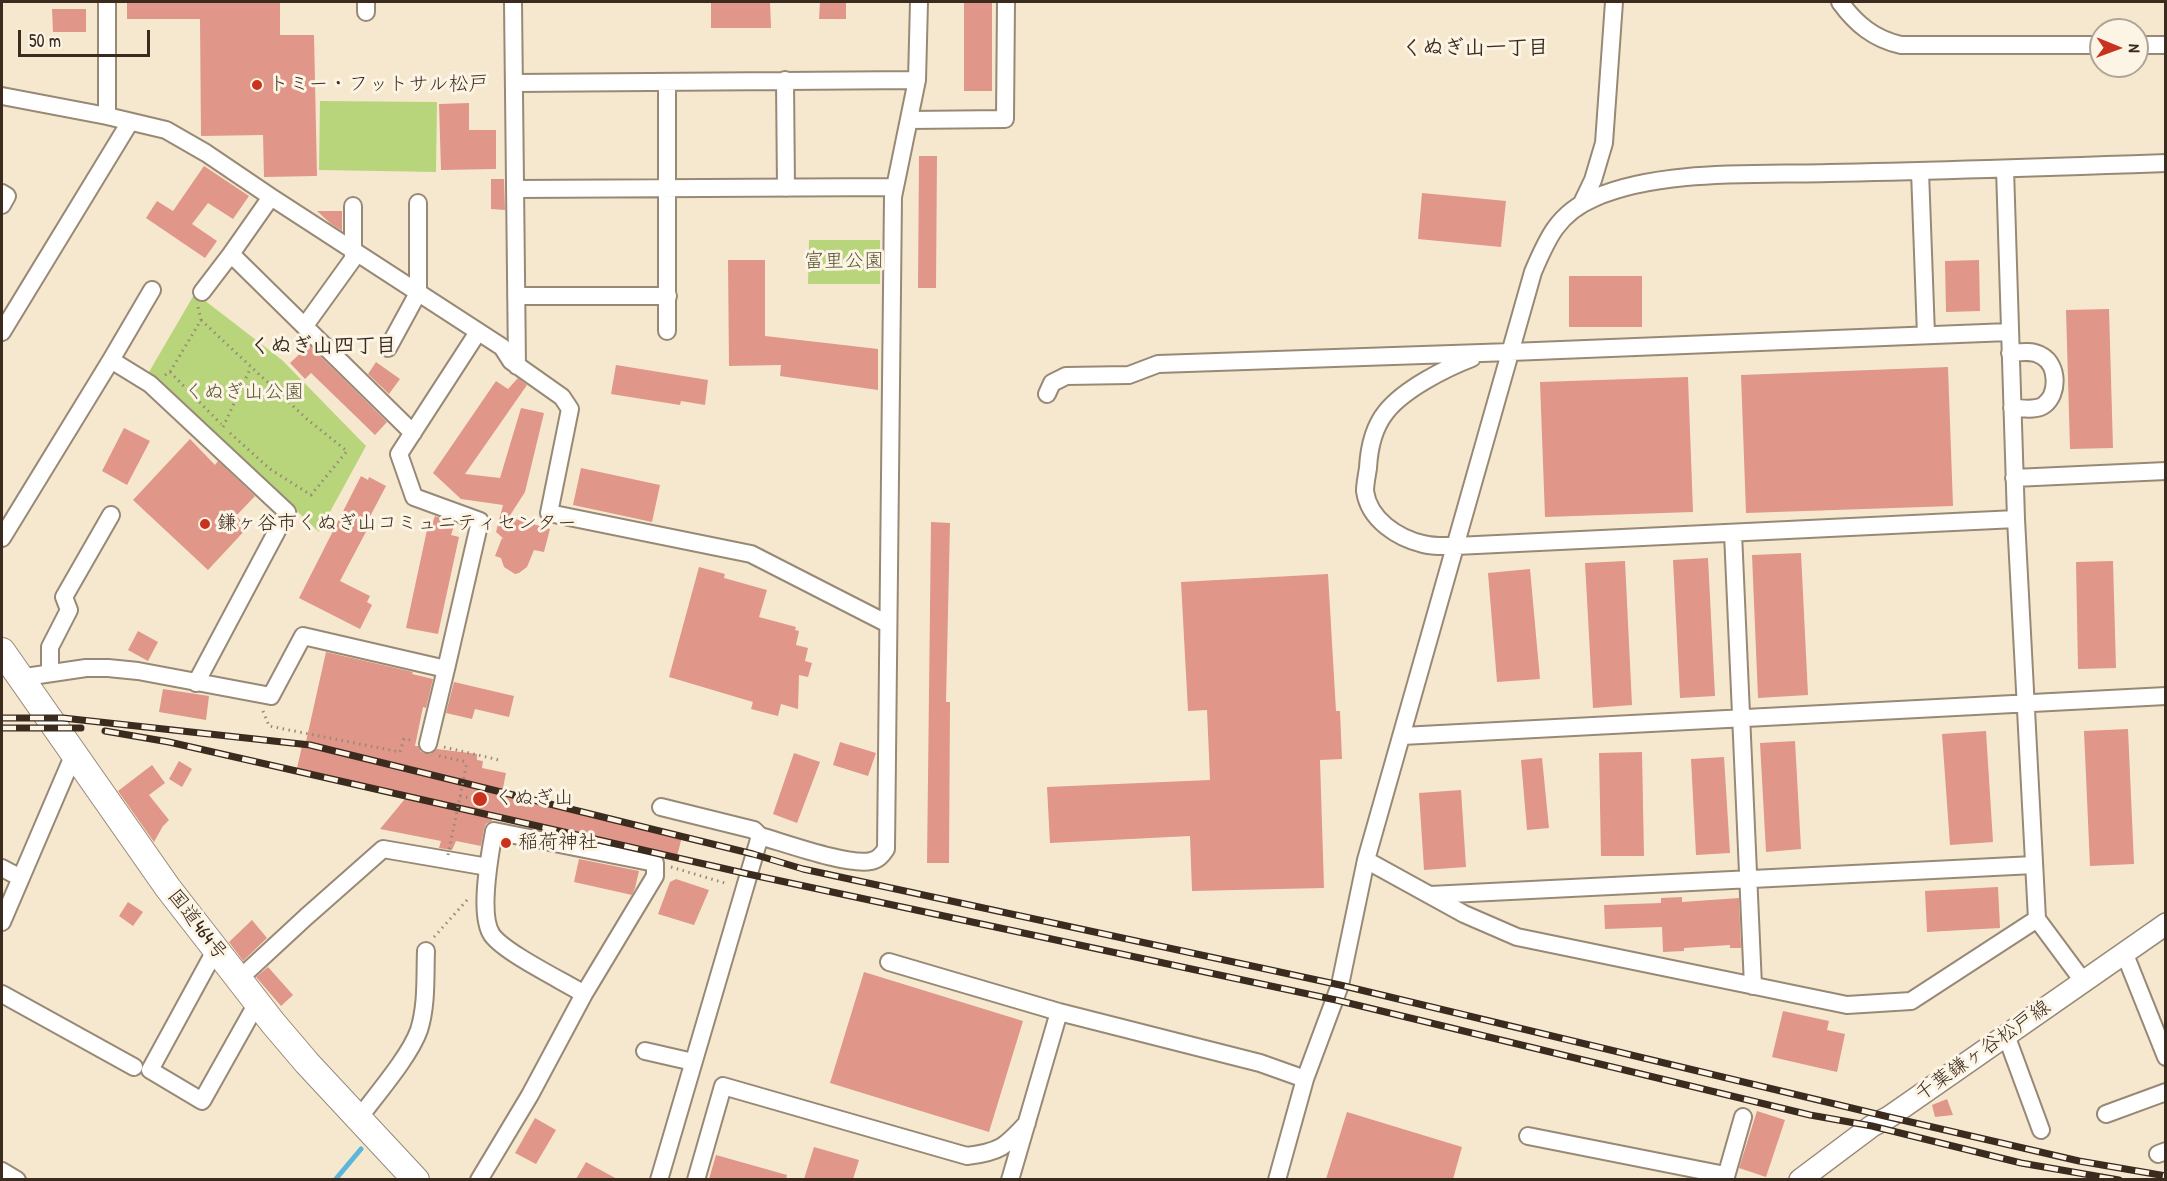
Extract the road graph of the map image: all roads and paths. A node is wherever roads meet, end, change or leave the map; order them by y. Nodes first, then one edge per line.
1 (107, 2) edge
2 (513, 2) edge
3 (918, 2) edge
4 (1006, 2) edge
5 (1614, 2) edge
6 (1840, 2) edge
7 (2089, 45) edge
8 (2149, 45) edge
9 (2166, 45) edge
10 (917, 80) junction
11 (785, 81) junction
12 (667, 82) junction
13 (515, 83) junction
14 (2, 96) edge
15 (107, 116) junction
16 (909, 120) junction
17 (130, 122) junction
18 (2166, 163) edge
19 (2005, 169) junction
20 (1920, 171) junction
21 (894, 187) junction
22 (786, 188) junction
23 (515, 189) junction
24 (668, 189) junction
25 (2, 193) edge
26 (271, 197) junction
27 (418, 203) dead end
28 (2, 205) edge
29 (353, 206) dead end
30 (1580, 206) junction
31 (354, 251) junction
32 (231, 254) junction
33 (152, 290) dead end
34 (202, 292) joint
35 (418, 293) junction
36 (516, 296) junction
37 (668, 296) junction
38 (201, 320) junction
39 (309, 320) dead end
40 (667, 331) dead end
41 (2, 332) edge
42 (478, 332) junction
43 (2009, 332) junction
44 (1926, 335) junction
45 (388, 348) dead end
46 (1511, 352) junction
47 (2010, 352) junction
48 (1484, 353) junction
49 (111, 360) junction
50 (517, 366) junction
51 (251, 367) junction
52 (171, 372) junction
53 (150, 384) junction
54 (1047, 394) dead end
55 (2012, 408) junction
56 (223, 427) junction
57 (413, 433) junction
58 (2166, 471) edge
59 (2014, 478) junction
60 (111, 514) dead end
61 (2016, 519) junction
62 (1733, 533) junction
63 (2, 538) edge
64 (1456, 546) junction
65 (888, 624) junction
66 (2, 651) edge
67 (446, 669) junction
68 (50, 673) junction
69 (23, 681) junction
70 (196, 683) junction
71 (255, 693) junction
72 (2166, 696) edge
73 (2026, 704) junction
74 (1740, 720) junction
75 (1402, 736) junction
76 (430, 749) junction
77 (74, 754) junction
78 (499, 760) dead end
79 (460, 795) junction
80 (470, 798) dead end
81 (661, 807) dead end
82 (760, 836) junction
83 (448, 855) dead end
84 (1366, 860) junction
85 (660, 865) junction
86 (2034, 865) junction
87 (2, 868) edge
88 (487, 872) junction
89 (21, 878) junction
90 (1748, 880) junction
91 (746, 881) junction
92 (1430, 895) junction
93 (2037, 919) junction
94 (2, 922) edge
95 (2166, 924) edge
96 (216, 949) junction
97 (426, 951) joint
98 (2124, 952) junction
99 (889, 962) dead end
100 (239, 979) junction
101 (2083, 981) junction
102 (1753, 986) junction
103 (2, 994) edge
104 (584, 994) junction
105 (257, 1003) junction
106 (1059, 1012) junction
107 (2006, 1035) junction
108 (645, 1051) dead end
109 (2166, 1057) edge
110 (693, 1062) junction
111 (134, 1067) dead end
112 (1305, 1079) junction
113 (2166, 1092) edge
114 (2106, 1114) dead end
115 (1743, 1117) dead end
116 (359, 1118) junction
117 (1027, 1123) junction
118 (2041, 1130) dead end
119 (1528, 1136) dead end
120 (2, 1171) edge
121 (1725, 1177) edge
122 (17, 1179) edge
123 (416, 1179) edge
124 (479, 1179) edge
125 (659, 1179) edge
126 (696, 1179) edge
127 (1010, 1179) edge
128 (1277, 1179) edge
129 (1800, 1179) edge

1 - 15 street
2 - 13 street
3 - 10 street
4 - 16 street
5 - 30 street
6 - 7 street
8 - 9 street
10 - 11 street
10 - 16 street
11 - 12 street
11 - 22 street
12 - 13 street
12 - 24 street
13 - 23 street
14 - 15 street
15 - 17 street
16 - 21 street
17 - 26 street
17 - 41 street
18 - 19 street
19 - 20 street
19 - 43 street
20 - 30 street
20 - 44 street
21 - 22 street
21 - 65 street
22 - 24 street
23 - 24 street
23 - 36 street
24 - 37 street
25 - 28 street
26 - 31 street
26 - 32 street
27 - 35 street
29 - 31 street
30 - 46 street
31 - 35 street
31 - 39 street
32 - 34 street
32 - 57 street
33 - 49 street
34 - 38 path
35 - 42 street
35 - 45 street
36 - 37 street
36 - 50 street
37 - 40 street
38 - 51 path
38 - 52 path
42 - 50 street
42 - 57 street
43 - 44 street
43 - 47 street
44 - 46 street
46 - 48 street
46 - 64 street
47 - 55 street
47 - 55 street
48 - 54 street
48 - 64 street
49 - 53 street
49 - 63 street
50 - 65 street
51 - 56 path
51 - 56 path
52 - 53 path
52 - 56 path
53 - 70 street
55 - 59 street
57 - 67 street
58 - 59 street
59 - 61 street
60 - 68 street
61 - 62 street
61 - 73 street
62 - 64 street
62 - 74 street
64 - 75 street
65 - 82 street
66 - 69 highway, 国道464号
67 - 71 street
67 - 76 street
68 - 69 street
68 - 70 street
69 - 77 highway, 国道464号
70 - 71 street
71 - 76 path
72 - 73 street
73 - 74 street
73 - 86 street
74 - 75 street
74 - 90 street
75 - 84 street
76 - 78 path
76 - 79 path, bridge
77 - 89 street
77 - 96 highway, 国道464号
79 - 80 path
79 - 83 path, bridge
81 - 82 street
82 - 91 street
84 - 92 street
84 - 112 street
85 - 88 street
85 - 91 path
85 - 104 street
86 - 90 street
86 - 93 street
87 - 89 street
88 - 97 path
88 - 100 street
88 - 104 street
89 - 94 street
90 - 92 street
90 - 102 street
91 - 110 street
92 - 102 street
93 - 101 street
93 - 102 street
95 - 98 main road, 千葉鎌ヶ谷松戸線
96 - 100 highway, 国道464号
96 - 105 street
97 - 116 street
98 - 101 main road, 千葉鎌ヶ谷松戸線
98 - 109 street
99 - 106 street
100 - 105 highway, 国道464号
101 - 107 main road, 千葉鎌ヶ谷松戸線
103 - 111 street
104 - 124 street
105 - 116 highway, 国道464号
106 - 112 street
106 - 117 street
107 - 118 street
107 - 129 main road, 千葉鎌ヶ谷松戸線
108 - 110 street
110 - 125 street
112 - 128 street
113 - 114 street
115 - 121 street
116 - 123 highway, 国道464号
117 - 126 street
117 - 127 street
119 - 121 street
120 - 122 street

